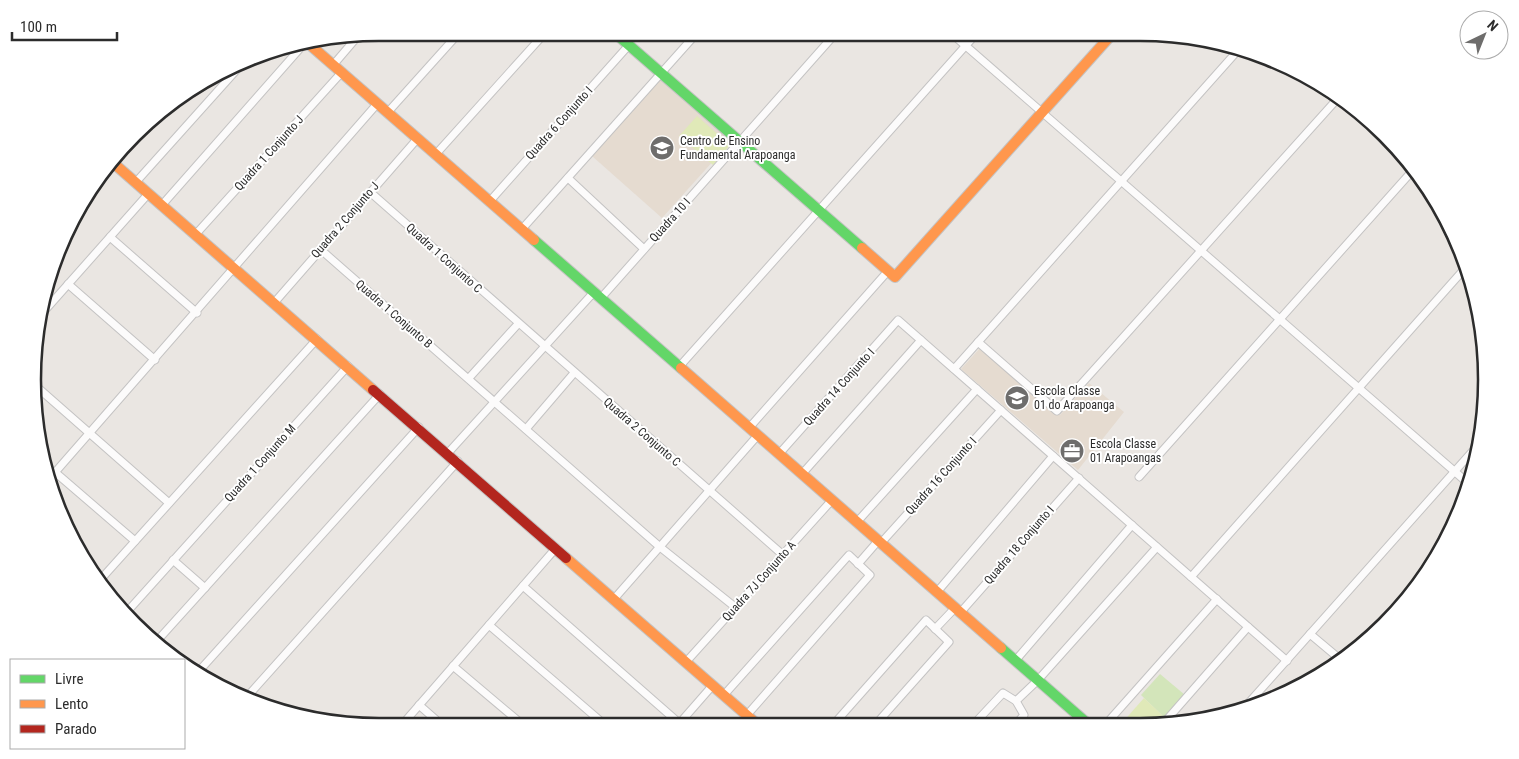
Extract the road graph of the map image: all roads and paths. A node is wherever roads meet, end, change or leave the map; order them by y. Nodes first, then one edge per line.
1 (452, 41) edge
2 (538, 41) edge
3 (624, 41) edge
4 (690, 41) edge
5 (829, 41) edge
6 (959, 41) edge
7 (970, 41) edge
8 (1106, 41) edge
9 (353, 42) edge
10 (629, 45) junction
11 (965, 46) junction
12 (314, 48) edge
13 (297, 52) edge
14 (1234, 55) edge
15 (334, 64) junction
16 (342, 72) junction
17 (661, 73) junction
18 (232, 75) edge
19 (1334, 103) edge
20 (377, 104) junction
21 (388, 112) junction
22 (1042, 113) junction
23 (418, 138) junction
24 (740, 142) junction
25 (436, 154) junction
26 (117, 166) edge
27 (1409, 175) edge
28 (568, 178) junction
29 (1121, 181) junction
30 (136, 182) junction
31 (370, 192) junction
32 (148, 193) junction
33 (490, 201) junction
34 (162, 205) junction
35 (819, 210) junction
36 (522, 229) junction
37 (196, 234) junction
38 (110, 236) junction
39 (320, 249) junction
40 (644, 249) junction
41 (1202, 251) junction
42 (236, 268) junction
43 (1461, 273) edge
44 (892, 274) junction
45 (68, 284) junction
46 (597, 295) junction
47 (274, 303) junction
48 (50, 304) edge
49 (197, 313) junction
50 (1280, 319) junction
51 (518, 324) junction
52 (317, 339) junction
53 (921, 340) junction
54 (978, 342) junction
55 (544, 346) junction
56 (156, 360) junction
57 (348, 366) junction
58 (679, 367) junction
59 (954, 369) junction
60 (574, 372) junction
61 (469, 378) junction
62 (1358, 388) junction
63 (977, 389) junction
64 (41, 391) edge
65 (380, 394) junction
66 (494, 401) junction
67 (1001, 410) junction
68 (418, 427) junction
69 (749, 428) junction
70 (526, 429) junction
71 (90, 434) junction
72 (758, 436) junction
73 (448, 453) junction
74 (779, 454) junction
75 (1469, 455) edge
76 (1053, 456) junction
77 (458, 462) junction
78 (1454, 471) junction
79 (55, 474) edge
80 (802, 474) junction
81 (56, 476) edge
82 (1139, 477) dead end
83 (1079, 478) junction
84 (1463, 479) edge
85 (709, 490) junction
86 (832, 500) junction
87 (169, 503) junction
88 (857, 522) junction
89 (1132, 525) junction
90 (135, 541) junction
91 (880, 542) junction
92 (660, 547) junction
93 (1158, 547) junction
94 (556, 548) junction
95 (783, 555) junction
96 (173, 560) junction
97 (858, 564) junction
98 (104, 575) edge
99 (1191, 577) junction
100 (523, 586) junction
101 (205, 588) junction
102 (937, 592) junction
103 (614, 598) junction
104 (1217, 599) junction
105 (735, 607) junction
106 (130, 608) edge
107 (957, 610) junction
108 (489, 625) junction
109 (1248, 627) junction
110 (935, 629) junction
111 (1310, 634) junction
112 (160, 637) edge
113 (1335, 655) edge
114 (1286, 660) junction
115 (1015, 661) junction
116 (686, 662) junction
117 (454, 666) junction
118 (202, 667) edge
119 (1038, 680) junction
120 (713, 685) junction
121 (251, 692) edge
122 (724, 695) junction
123 (1253, 698) edge
124 (1016, 701) junction
125 (419, 705) junction
126 (747, 715) junction
127 (1170, 716) edge
128 (408, 718) edge
129 (434, 718) edge
130 (515, 718) edge
131 (597, 718) edge
132 (672, 718) edge
133 (684, 718) edge
134 (750, 718) edge
135 (838, 718) edge
136 (881, 718) edge
137 (979, 718) edge
138 (1021, 718) edge
139 (1081, 718) edge
140 (1111, 718) edge

1 - 21 street
2 - 25 street
3 - 10 street
4 - 17 street
5 - 24 street, Quadra 10 I
6 - 11 street
7 - 11 street
8 - 22 street
9 - 15 street
10 - 17 street
10 - 33 street, Quadra 6 Conjunto I
11 - 22 street
11 - 35 street
12 - 15 street
13 - 34 street
14 - 29 street
15 - 16 street
16 - 20 street
16 - 37 street, Quadra 1 Conjunto J
17 - 24 street
17 - 28 street
18 - 30 street
19 - 41 street
20 - 21 street
20 - 42 street
21 - 23 street
22 - 29 street
22 - 44 street
23 - 25 street
23 - 31 street, Quadra 2 Conjunto J
24 - 35 street
24 - 40 street, Quadra 10 I
25 - 33 street
26 - 30 street
27 - 50 street
28 - 36 street
28 - 40 street
29 - 41 street
29 - 54 street
30 - 32 street
31 - 39 street, Quadra 2 Conjunto J
31 - 51 street, Quadra 1 Conjunto C
32 - 34 street
32 - 38 street
33 - 36 street
34 - 37 street
35 - 44 street
35 - 58 street
36 - 46 street
37 - 42 street
38 - 45 street
38 - 49 street
39 - 47 street, Quadra 2 Conjunto J
39 - 61 street, Quadra 1 Conjunto B
40 - 46 street, Quadra 10 I
41 - 50 street
41 - 54 street
42 - 47 street
42 - 49 street
43 - 62 street
44 - 69 street
45 - 48 street
45 - 56 street
46 - 55 street, Quadra 10 I
46 - 58 street
47 - 52 street
49 - 56 street
50 - 62 street
50 - 82 street
51 - 55 street, Quadra 1 Conjunto C
51 - 61 street
52 - 57 street
52 - 87 street
53 - 59 street
53 - 74 street, Quadra 14 Conjunto I
53 - 80 street
54 - 59 street
55 - 60 street, Quadra 2 Conjunto C
55 - 66 street, Quadra 10 I
56 - 71 street
57 - 65 street
57 - 96 street, Quadra 1 Conjunto M
58 - 69 street
59 - 63 street
60 - 70 street
60 - 85 street, Quadra 2 Conjunto C
61 - 66 street, Quadra 1 Conjunto B
62 - 78 street
62 - 99 street
63 - 67 street
63 - 88 street
64 - 71 street
65 - 68 street
65 - 101 street
66 - 70 street, Quadra 1 Conjunto B
66 - 73 street, Quadra 10 I
67 - 76 street
67 - 91 street, Quadra 16 Conjunto I
68 - 73 street
68 - 118 street
69 - 72 street
70 - 92 street, Quadra 1 Conjunto B
71 - 79 street
71 - 87 street
72 - 74 street
72 - 85 street
73 - 77 street
74 - 80 street
75 - 78 street
76 - 83 street
76 - 102 street
77 - 94 street
77 - 121 street
78 - 84 street
78 - 111 street
80 - 86 street
81 - 90 street
83 - 89 street
83 - 107 street, Quadra 18 Conjunto I
85 - 92 street
85 - 95 street, Quadra 2 Conjunto C
86 - 88 street
86 - 95 street, Quadra 7J Conjunto A
87 - 90 street
88 - 91 street
89 - 93 street
89 - 115 street
90 - 98 street
91 - 97 street, Quadra 16 Conjunto I
91 - 102 street
92 - 103 street
92 - 105 street, Quadra 1 Conjunto B
93 - 99 street
93 - 119 street
94 - 100 street
94 - 103 street
95 - 105 street, Quadra 7J Conjunto A
96 - 101 street
96 - 106 street, Quadra 1 Conjunto M
97 - 122 street
97 - 126 street
99 - 104 street
100 - 108 street
100 - 132 street
101 - 112 street
102 - 107 street
103 - 116 street
104 - 109 street
104 - 140 street
105 - 116 street, Quadra 7J Conjunto A
107 - 110 street, Quadra 18 Conjunto I
107 - 115 street
108 - 117 street
108 - 131 street
109 - 114 street
109 - 127 street
110 - 135 street
110 - 136 street
111 - 113 street
111 - 114 street
114 - 123 street
115 - 119 street
116 - 120 street
117 - 125 street
117 - 130 street
119 - 124 street
119 - 139 street
120 - 122 street
120 - 133 street
122 - 126 street
124 - 137 street
124 - 138 street
125 - 128 street
125 - 129 street
126 - 134 street

